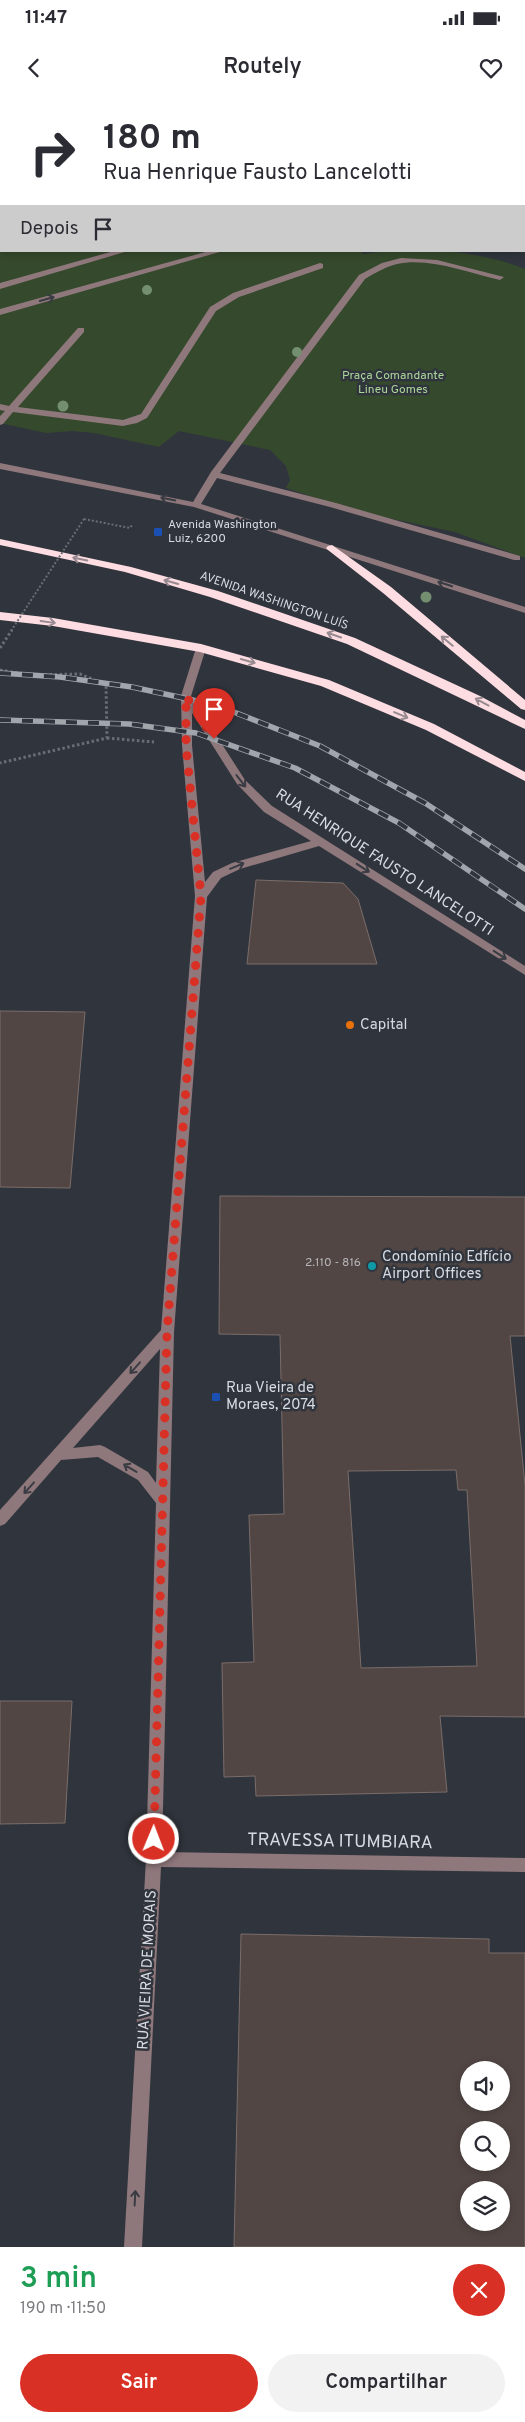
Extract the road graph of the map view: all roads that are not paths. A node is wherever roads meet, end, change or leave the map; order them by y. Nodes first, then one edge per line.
1 (120, 252) edge
2 (215, 252) edge
3 (320, 266) dead end
4 (43, 274) junction
5 (0, 276) edge
6 (500, 277) dead end
7 (0, 286) edge
8 (0, 312) edge
9 (81, 330) dead end
10 (0, 407) edge
11 (11, 408) junction
12 (0, 422) edge
13 (0, 466) edge
14 (214, 474) junction
15 (196, 505) junction
16 (0, 542) edge
17 (332, 548) junction
18 (517, 558) dead end
19 (525, 610) edge
20 (0, 616) edge
21 (201, 648) junction
22 (186, 696) junction
23 (525, 706) edge
24 (525, 725) edge
25 (525, 777) edge
26 (322, 842) junction
27 (201, 896) junction
28 (525, 971) edge
29 (167, 1332) junction
30 (58, 1455) junction
31 (164, 1502) junction
32 (0, 1520) edge
33 (154, 1859) junction
34 (525, 1866) edge
35 (133, 2247) edge

1 - 4 street
8 -> 2 street
3 - 11 street
4 - 5 street
4 - 7 street
6 - 14 street
9 - 11 street
10 - 11 street
11 - 12 street
15 -> 13 street
14 - 15 street
14 - 18 street
15 - 17 street
24 -> 16 highway, AVENIDA WASHINGTON LUÍS
19 -> 17 street
23 -> 17 highway
20 -> 21 highway
21 - 22 street, RUA VIEIRA DE MORAIS
21 -> 25 highway
22 -> 26 street, RUA HENRIQUE FAUSTO LANCELOTTI
22 - 27 street, RUA VIEIRA DE MORAIS
27 -> 26 street
26 -> 28 street, RUA HENRIQUE FAUSTO LANCELOTTI
27 - 29 street, RUA VIEIRA DE MORAIS
29 -> 30 street
29 - 31 street, RUA VIEIRA DE MORAIS
31 -> 30 street
30 -> 32 street
31 - 33 street, RUA VIEIRA DE MORAIS
33 - 34 street, TRAVESSA ITUMBIARA
35 -> 33 street, RUA VIEIRA DE MORAIS

